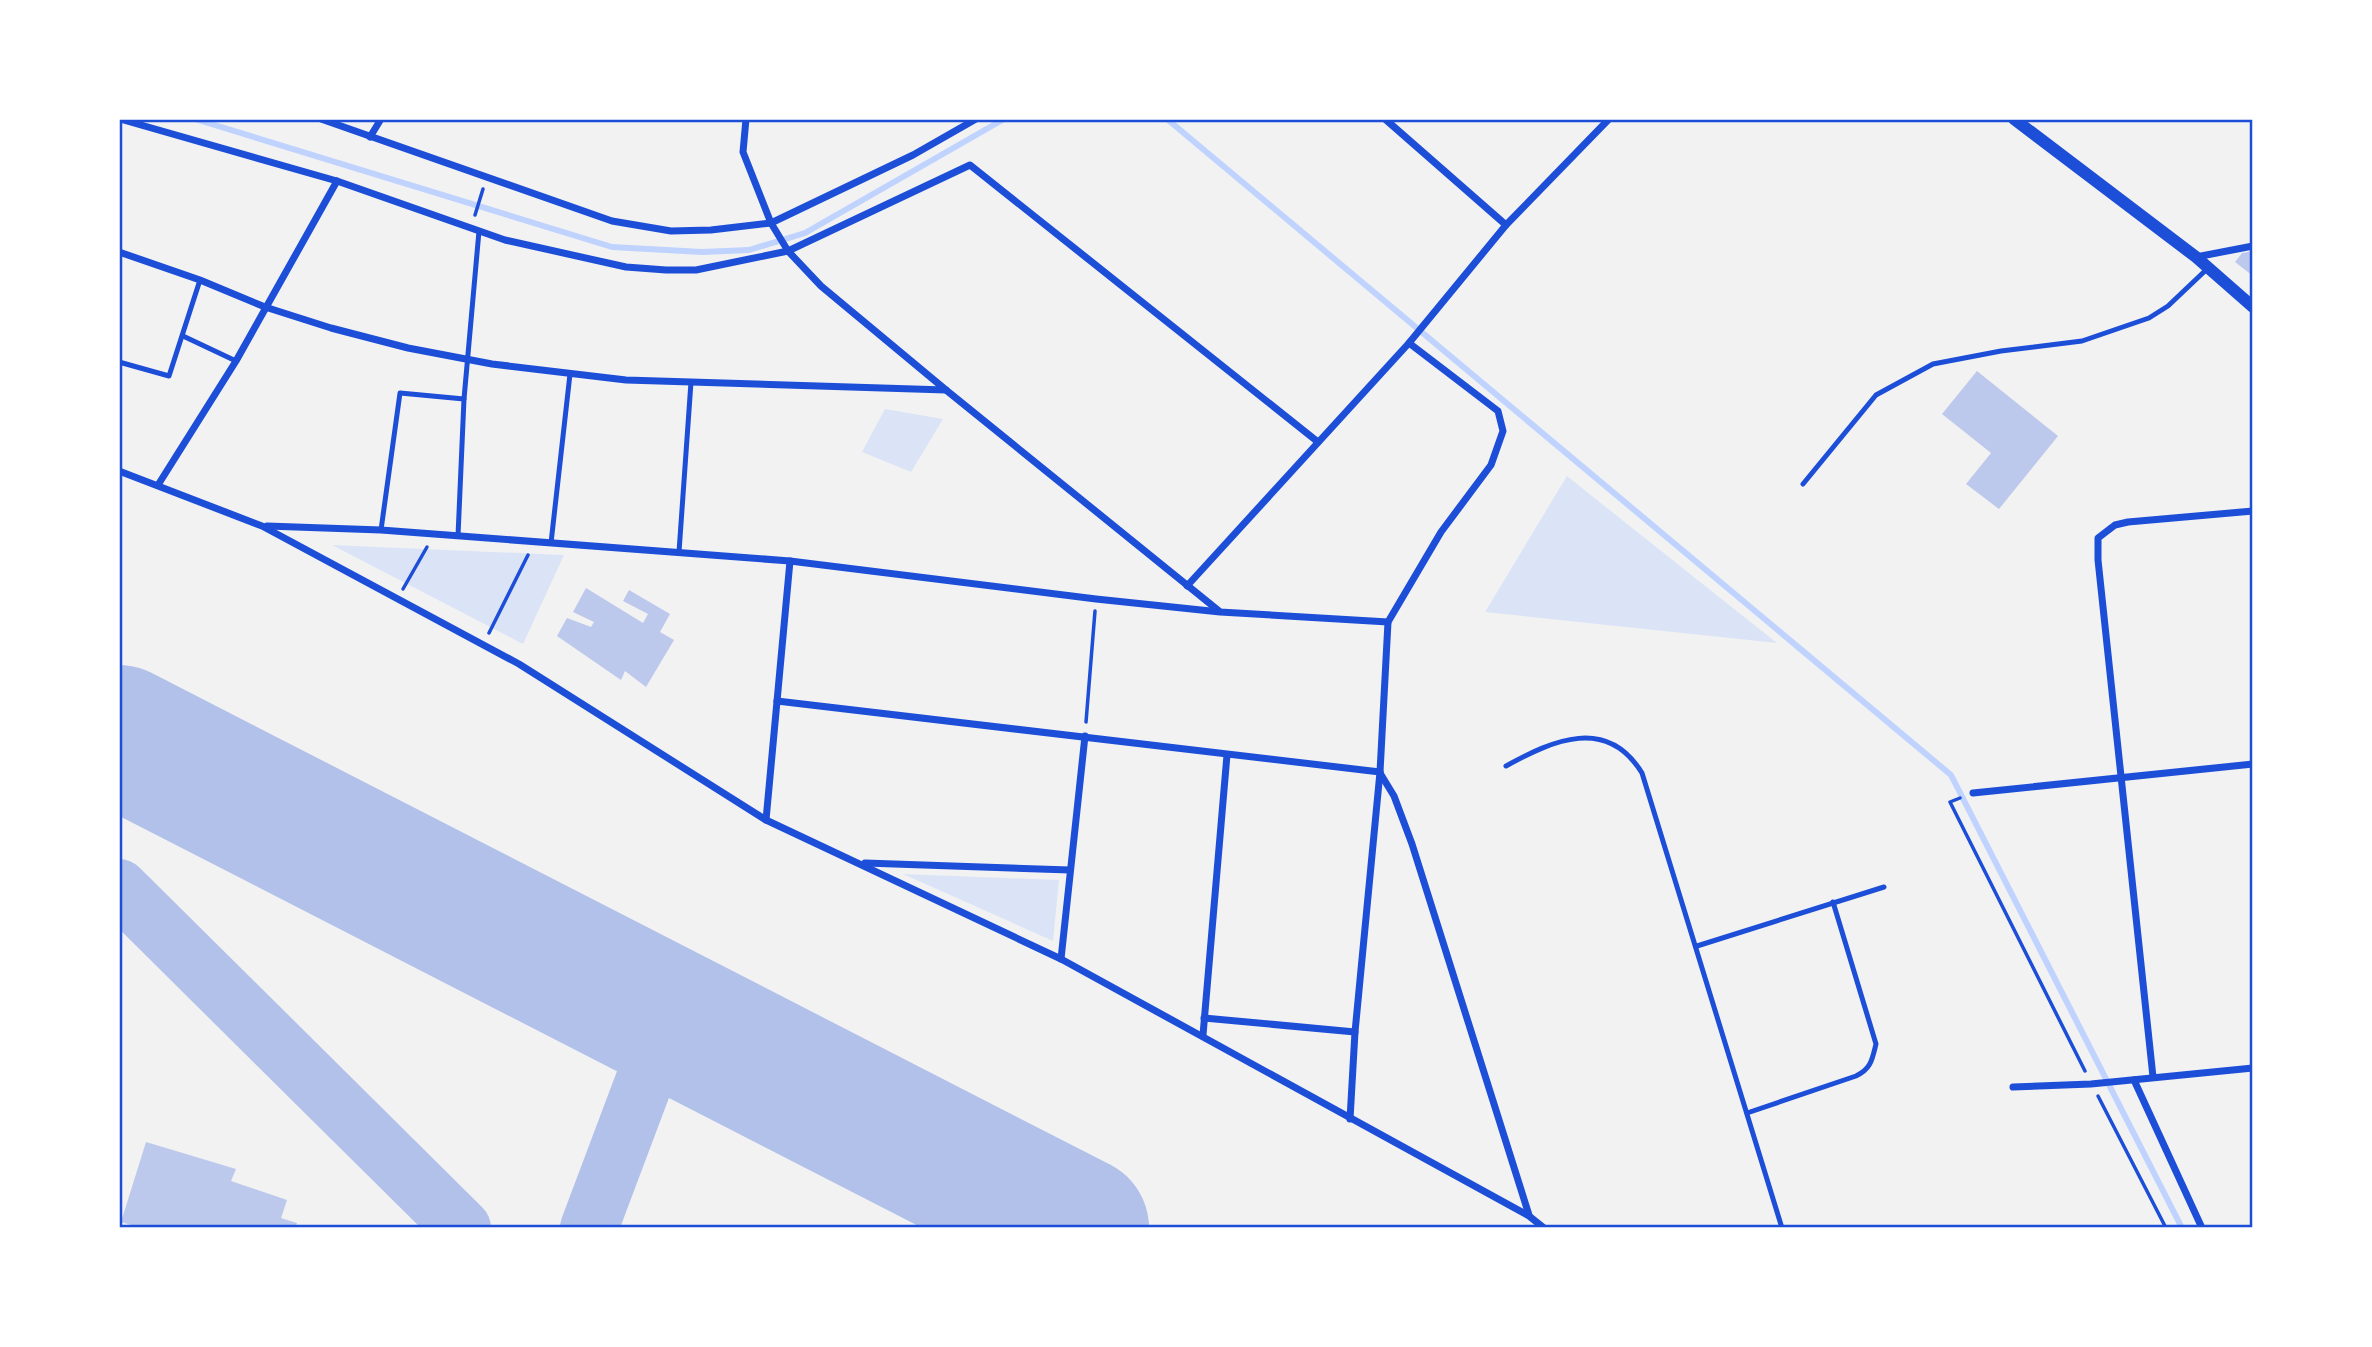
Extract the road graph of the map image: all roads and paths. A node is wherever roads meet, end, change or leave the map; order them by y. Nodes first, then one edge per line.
1 (120, 119) edge
2 (321, 119) edge
3 (381, 119) edge
4 (746, 119) edge
5 (976, 119) edge
6 (1385, 119) edge
7 (1609, 119) edge
8 (2014, 119) edge
9 (370, 137) junction
10 (337, 181) junction
11 (481, 196) dead end
12 (474, 215) dead end
13 (771, 223) junction
14 (1506, 225) junction
15 (479, 231) junction
16 (2253, 246) edge
17 (788, 251) junction
18 (119, 252) edge
19 (2196, 257) junction
20 (2207, 269) junction
21 (200, 280) junction
22 (265, 307) junction
23 (2253, 307) edge
24 (183, 336) junction
25 (1409, 343) junction
26 (467, 357) junction
27 (236, 361) junction
28 (119, 362) edge
29 (570, 373) junction
30 (691, 382) junction
31 (946, 390) junction
32 (464, 399) junction
33 (1318, 442) junction
34 (119, 471) edge
35 (1803, 484) dead end
36 (158, 485) junction
37 (2253, 511) edge
38 (262, 526) junction
39 (380, 530) junction
40 (434, 534) junction
41 (457, 536) junction
42 (534, 542) junction
43 (551, 543) junction
44 (679, 552) junction
45 (790, 561) junction
46 (1187, 586) junction
47 (1096, 599) junction
48 (397, 600) junction
49 (1220, 611) junction
50 (1388, 622) junction
51 (484, 645) junction
52 (777, 701) junction
53 (1085, 736) junction
54 (1227, 755) junction
55 (2253, 764) edge
56 (1506, 765) dead end
57 (1380, 772) junction
58 (2121, 776) junction
59 (1973, 793) dead end
60 (1954, 801) dead end
61 (766, 820) junction
62 (861, 863) junction
63 (1070, 870) junction
64 (1884, 887) dead end
65 (1833, 902) junction
66 (1697, 946) junction
67 (1061, 959) junction
68 (1205, 1018) junction
69 (1355, 1032) junction
70 (1203, 1035) junction
71 (2253, 1068) edge
72 (2153, 1077) junction
73 (2134, 1080) junction
74 (2091, 1084) junction
75 (2013, 1087) dead end
76 (1747, 1112) junction
77 (1350, 1119) junction
78 (1529, 1216) junction
79 (1544, 1228) edge
80 (1782, 1228) edge
81 (2166, 1228) edge
82 (2202, 1228) edge

1 - 10 street
2 - 9 street
3 - 9 street
4 - 13 street
5 - 13 street
6 - 14 street
7 - 14 street
8 - 19 street
9 - 13 street
10 - 15 street
10 - 22 street
11 - 12 path
13 - 17 street
14 - 25 street
15 - 17 street
15 - 26 lane
16 - 19 street
17 - 31 street
17 - 33 street
18 - 21 street
19 - 20 street
20 - 23 street
20 - 35 lane
21 - 22 street
21 - 24 lane
22 - 26 street
22 - 27 street
24 - 27 lane
24 - 28 lane
25 - 33 street
25 - 50 street
26 - 29 street
26 - 32 lane
27 - 36 street
29 - 30 street
29 - 43 lane
30 - 31 street
30 - 44 lane
31 - 46 street
32 - 39 lane
32 - 41 lane
33 - 46 street
34 - 36 street
36 - 38 street
37 - 58 street
38 - 39 street
38 - 48 street
39 - 40 street
40 - 41 street
40 - 48 path
41 - 42 street
42 - 43 street
42 - 51 path
43 - 44 street
44 - 45 street
45 - 47 street
45 - 52 street
46 - 49 street
47 - 49 street
47 - 53 path
48 - 51 street
49 - 50 street
50 - 57 street
51 - 61 street
52 - 53 street
52 - 61 street
53 - 54 street
53 - 63 street
54 - 57 street
54 - 68 street
55 - 58 street
56 - 66 lane
57 - 69 street
57 - 78 street
58 - 59 street
58 - 72 street
60 - 74 path
61 - 62 street
62 - 63 street
62 - 67 street
63 - 67 street
64 - 65 lane
65 - 66 lane
65 - 76 lane
66 - 76 lane
67 - 70 street
68 - 69 street
68 - 70 street
69 - 77 street
70 - 77 street
71 - 72 street
72 - 73 street
73 - 74 street
73 - 82 street
74 - 75 street
74 - 81 path
76 - 80 lane
77 - 78 street
78 - 79 street

